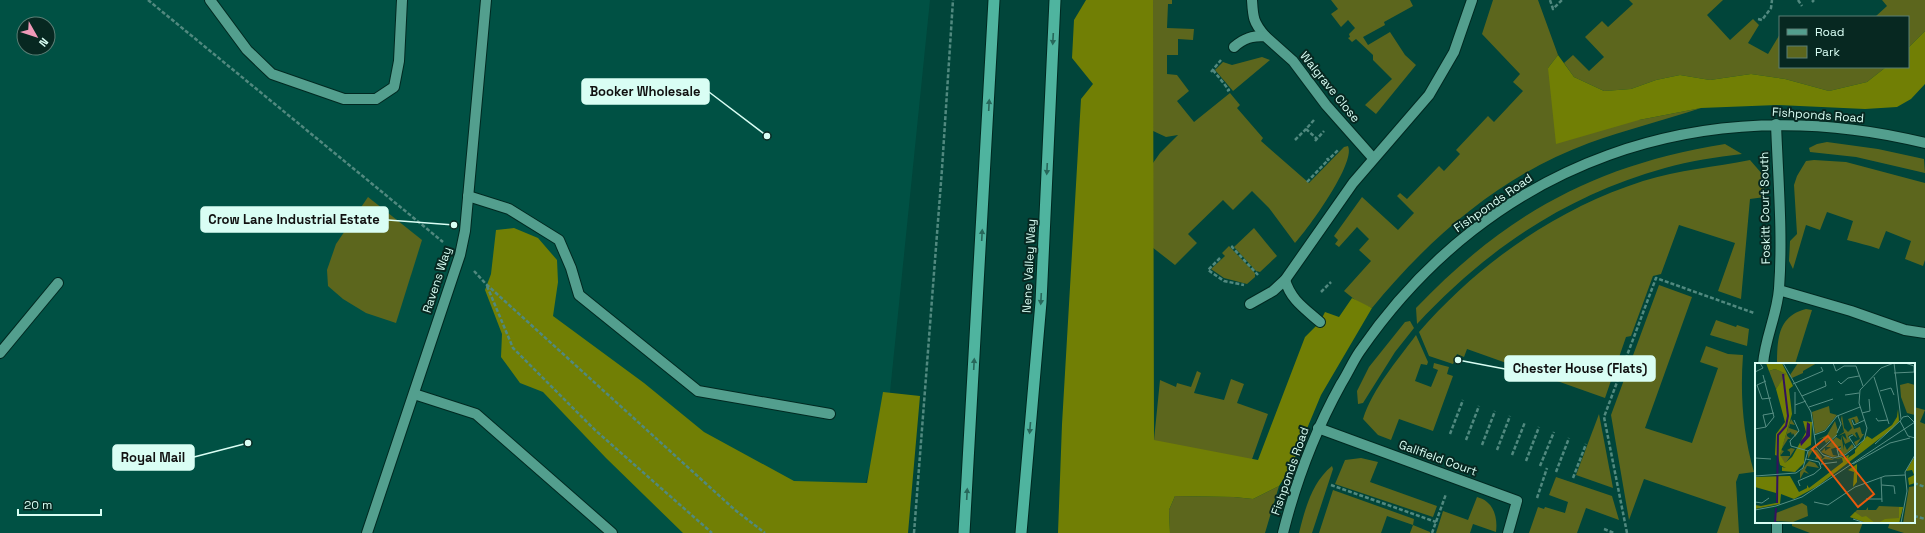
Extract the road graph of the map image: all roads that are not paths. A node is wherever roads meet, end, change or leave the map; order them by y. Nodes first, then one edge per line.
1 (210, 0) edge
2 (402, 0) edge
3 (486, 0) edge
4 (994, 0) edge
5 (1055, 0) edge
6 (1252, 0) edge
7 (1472, 0) edge
8 (1265, 36) junction
9 (1234, 47) dead end
10 (1776, 124) junction
11 (1925, 143) edge
12 (1373, 158) junction
13 (468, 196) junction
14 (1285, 280) junction
15 (58, 283) dead end
16 (1779, 290) junction
17 (1250, 304) dead end
18 (1320, 322) dead end
19 (1925, 333) edge
20 (0, 353) edge
21 (1763, 363) edge
22 (414, 394) junction
23 (830, 414) dead end
24 (1318, 428) junction
25 (367, 533) edge
26 (612, 533) edge
27 (964, 533) edge
28 (1021, 533) edge
29 (1283, 533) edge
30 (1508, 533) edge

1 - 2 street
3 - 13 street, Ravens Way
27 -> 4 highway
5 -> 28 highway, Nene Valley Way
6 - 8 street, Walgrave Close
7 - 12 street
8 - 9 street
8 - 12 street, Walgrave Close
10 - 11 street, Fishponds Road
10 - 16 street, Foskitt Court South
10 - 24 street, Fishponds Road
12 - 14 street
13 - 22 street, Ravens Way
13 - 23 street
14 - 17 street
14 - 18 street
15 - 20 street
16 - 19 street
16 - 21 street, Foskitt Court South
22 - 25 street, Ravens Way
22 - 26 street
24 - 29 street, Fishponds Road
24 - 30 street, Gallfield Court

